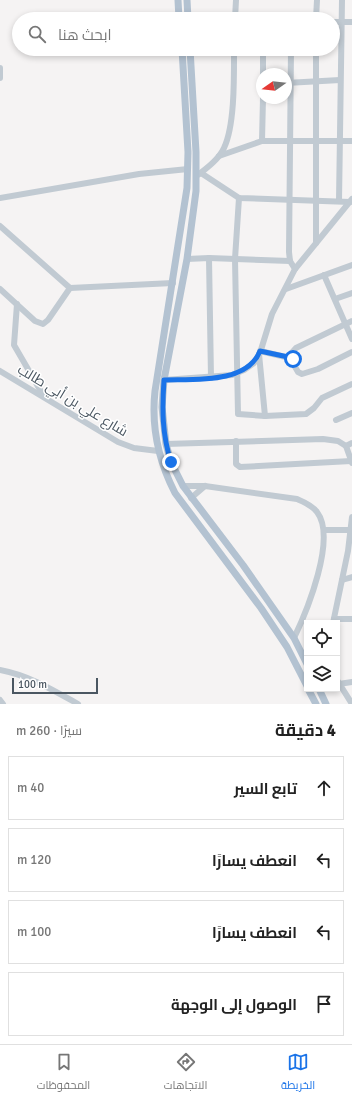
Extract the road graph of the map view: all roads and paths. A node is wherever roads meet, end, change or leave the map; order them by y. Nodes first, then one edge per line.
1 (178, 0) edge
2 (187, 0) edge
3 (236, 0) edge
4 (317, 0) edge
5 (342, 0) edge
6 (179, 12) edge
7 (188, 12) edge
8 (235, 12) edge
9 (316, 12) edge
10 (342, 22) junction
11 (352, 22) edge
12 (182, 56) edge
13 (191, 56) edge
14 (234, 56) edge
15 (263, 56) edge
16 (290, 56) edge
17 (316, 56) edge
18 (0, 68) edge
19 (263, 68) edge
20 (289, 68) edge
21 (0, 78) edge
22 (340, 80) junction
23 (316, 82) junction
24 (292, 83) edge
25 (263, 104) edge
26 (288, 104) edge
27 (262, 141) junction
28 (341, 141) junction
29 (352, 141) edge
30 (289, 142) junction
31 (315, 142) junction
32 (219, 156) junction
33 (188, 169) junction
34 (199, 174) junction
35 (0, 198) edge
36 (238, 198) junction
37 (289, 200) junction
38 (315, 200) junction
39 (351, 200) edge
40 (339, 201) junction
41 (0, 226) edge
42 (316, 243) junction
43 (209, 258) junction
44 (187, 259) junction
45 (235, 259) junction
46 (290, 261) junction
47 (352, 265) edge
48 (295, 269) junction
49 (324, 275) junction
50 (173, 283) junction
51 (70, 288) junction
52 (286, 288) junction
53 (0, 289) edge
54 (352, 293) edge
55 (335, 299) junction
56 (17, 304) junction
57 (349, 322) edge
58 (352, 339) edge
59 (352, 352) edge
60 (260, 353) junction
61 (288, 357) junction
62 (0, 371) edge
63 (237, 374) junction
64 (211, 378) junction
65 (164, 380) junction
66 (352, 384) edge
67 (44, 397) junction
68 (352, 413) edge
69 (265, 416) junction
70 (336, 420) dead end
71 (236, 441) junction
72 (166, 444) junction
73 (349, 444) edge
74 (158, 451) junction
75 (352, 462) edge
76 (183, 486) junction
77 (205, 486) junction
78 (191, 498) junction
79 (352, 517) edge
80 (324, 530) junction
81 (349, 530) junction
82 (350, 549) edge
83 (243, 565) junction
84 (236, 571) junction
85 (352, 577) edge
86 (342, 580) junction
87 (352, 619) edge
88 (333, 620) edge
89 (340, 620) edge
90 (294, 638) junction
91 (304, 654) edge
92 (0, 670) edge
93 (304, 680) edge
94 (340, 682) edge
95 (352, 682) edge
96 (340, 685) edge
97 (310, 692) edge
98 (320, 692) edge
99 (0, 700) edge
100 (3, 704) edge
101 (78, 704) edge
102 (316, 704) edge
103 (326, 704) edge
104 (352, 704) edge

1 - 6 main road
2 - 7 main road
3 - 8 street
4 - 9 street
5 - 10 street
10 - 11 street
10 - 22 street
12 - 33 main road
13 - 34 main road
14 - 32 street
15 - 19 street
16 - 20 street
17 - 23 street
18 - 21 street
22 - 23 street
22 - 28 street
23 - 24 street
23 - 31 street
25 - 27 street
26 - 30 street
27 - 30 street
27 - 32 street
28 - 29 street
28 - 31 street
28 - 40 street
30 - 31 street
30 - 37 street
31 - 38 street
32 - 34 street
33 - 35 street
33 - 50 main road
34 - 36 street
34 - 44 main road
36 - 37 street
36 - 45 street
37 - 38 street
37 - 46 street
38 - 40 street
38 - 42 street
39 - 40 street
39 - 42 street
41 - 51 street
42 - 48 street
43 - 44 street
43 - 45 street
43 - 64 street
44 - 65 main road
45 - 46 street
45 - 63 street
46 - 48 street
47 - 49 street
48 - 52 street
49 - 52 street
49 - 55 street
50 - 51 street
50 - 74 main road
51 - 56 street
52 - 60 street
53 - 56 street
54 - 55 street
55 - 57 street
56 - 67 street
57 - 58 street
57 - 61 street
59 - 61 street
60 - 61 street
60 - 63 street
60 - 69 street
62 - 67 street, شارع علي بن أبي طالب
63 - 64 street
63 - 69 street
64 - 65 street
65 - 72 main road
66 - 69 street
67 - 74 street, شارع علي بن أبي طالب
68 - 70 street
71 - 72 street
71 - 73 street
71 - 75 street
72 - 76 main road
73 - 75 street
74 - 84 main road
76 - 77 street
76 - 78 main road
77 - 78 street
77 - 80 street
78 - 83 main road
79 - 81 street
80 - 81 street
80 - 90 street
81 - 82 street
82 - 86 street
83 - 84 main road
83 - 90 main road
84 - 93 main road
85 - 86 street
86 - 88 street
87 - 89 street
90 - 91 main road
92 - 101 street
94 - 95 street
96 - 104 street
97 - 102 main road
98 - 103 main road
99 - 100 street

